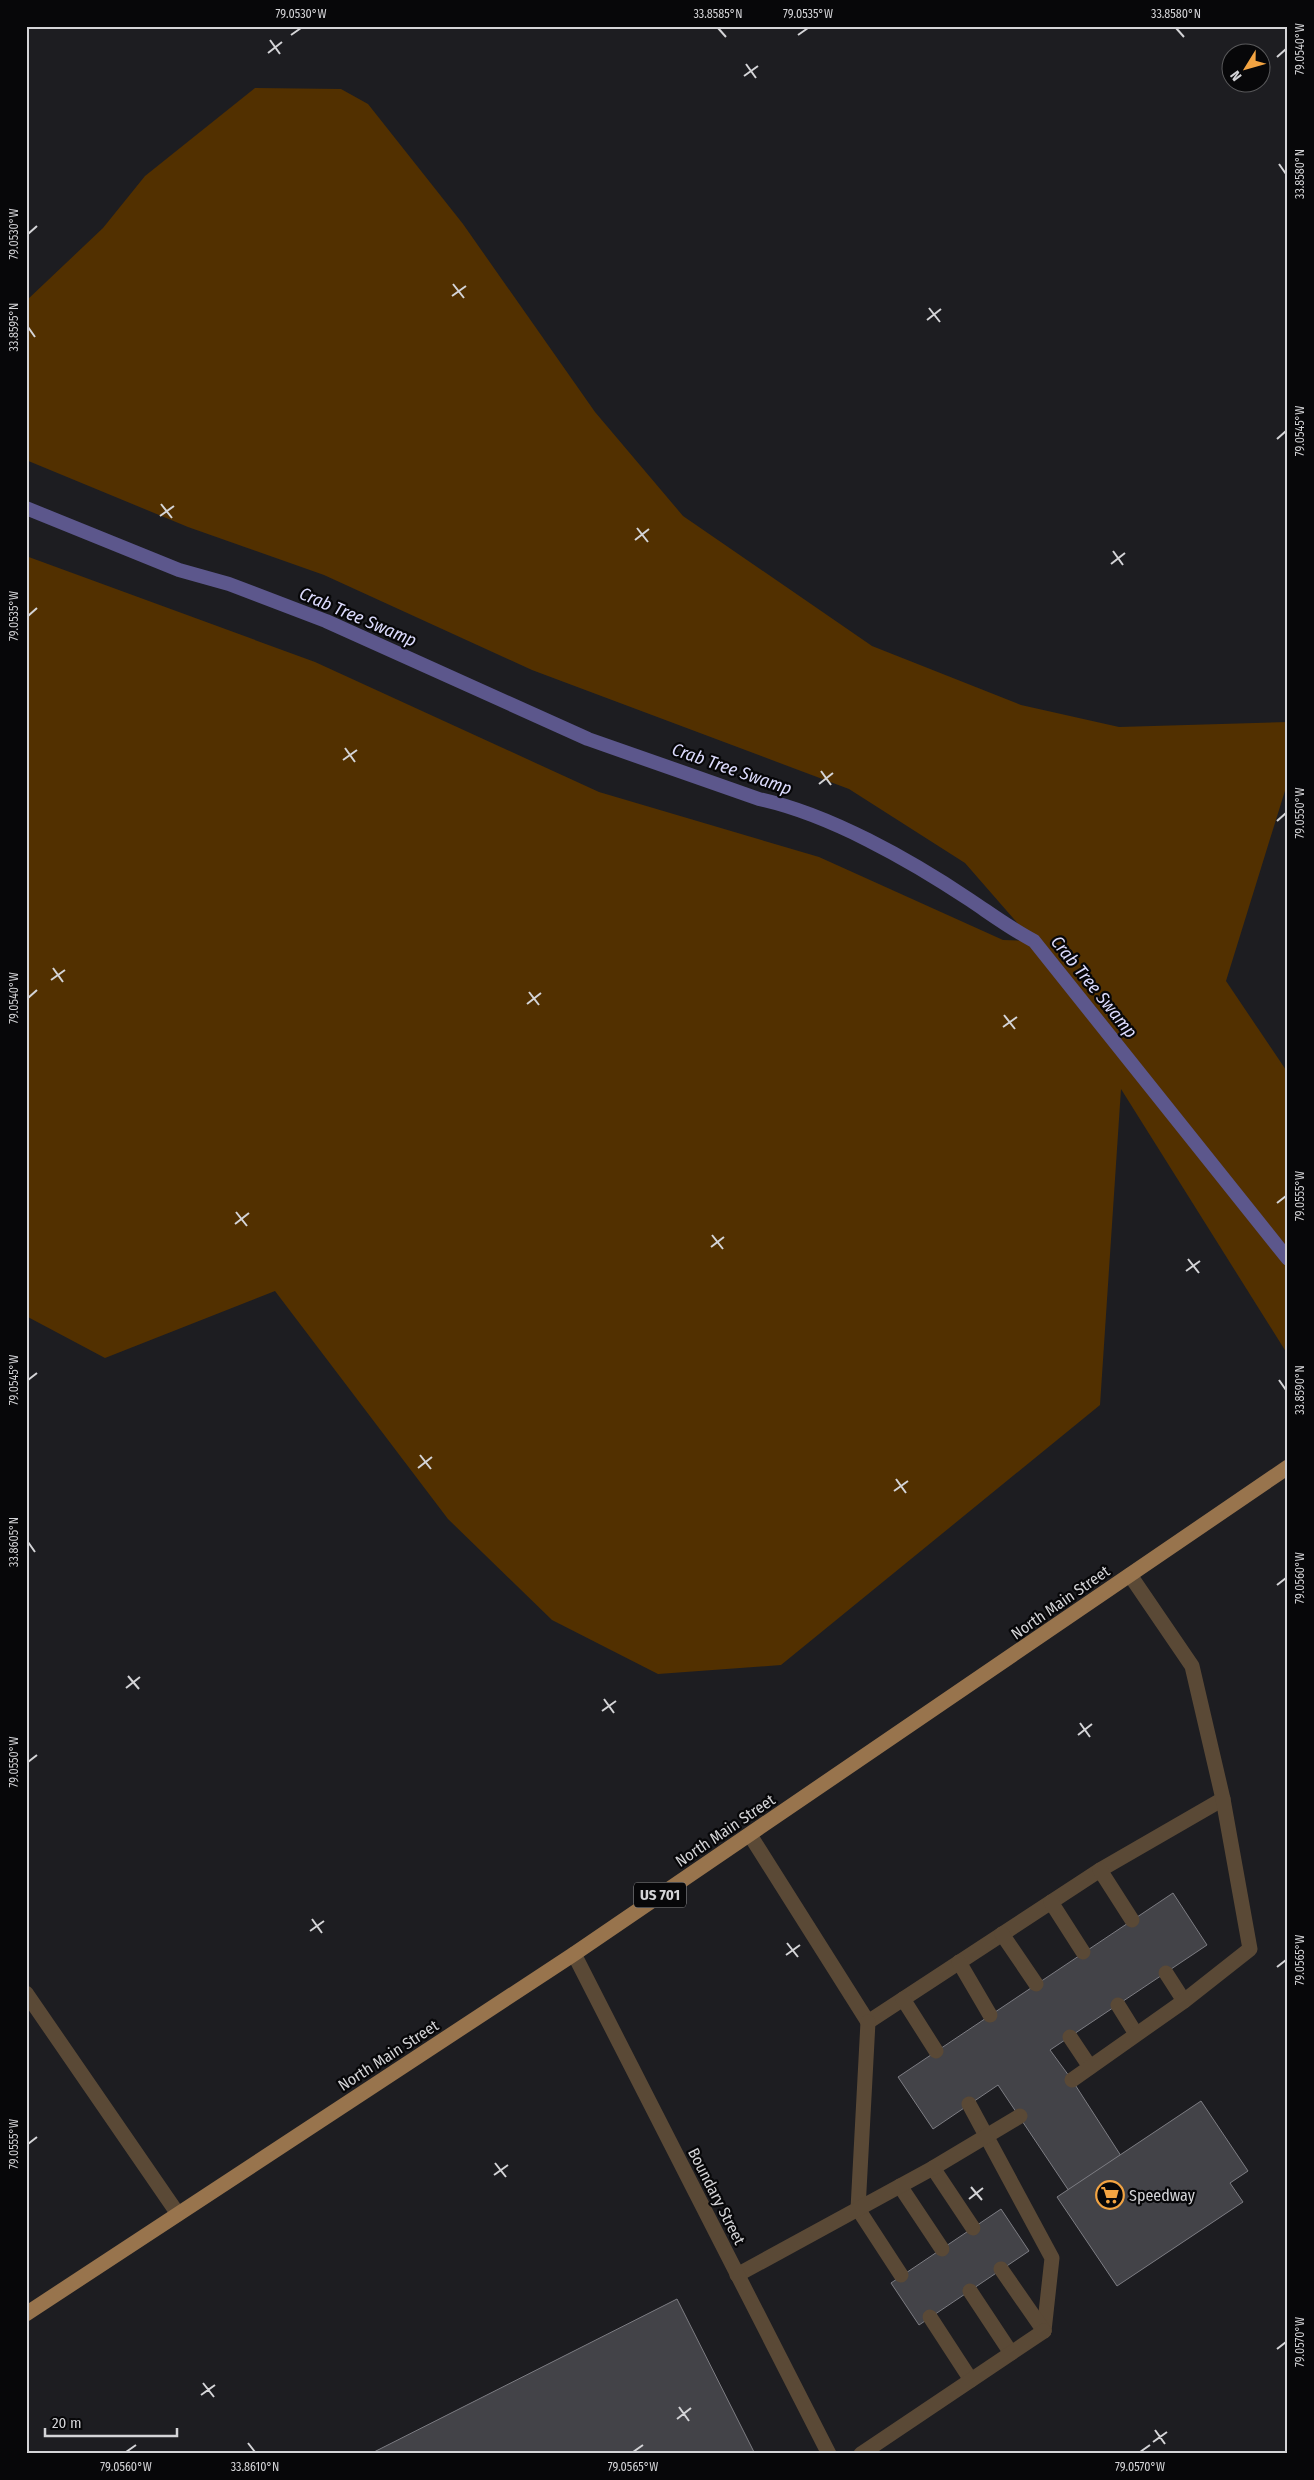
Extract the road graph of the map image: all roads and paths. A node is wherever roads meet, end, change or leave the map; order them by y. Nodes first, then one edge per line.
1 (1288, 1467) edge
2 (1130, 1575) junction
3 (1224, 1799) junction
4 (750, 1835) junction
5 (1100, 1870) junction
6 (1051, 1902) junction
7 (1132, 1920) dead end
8 (1002, 1934) junction
9 (1083, 1952) dead end
10 (574, 1954) junction
11 (959, 1962) junction
12 (1166, 1973) dead end
13 (1036, 1984) dead end
14 (26, 1993) edge
15 (903, 1999) junction
16 (1184, 2001) junction
17 (1118, 2005) dead end
18 (31, 2008) edge
19 (990, 2015) dead end
20 (868, 2022) junction
21 (1136, 2034) junction
22 (1070, 2037) dead end
23 (936, 2051) dead end
24 (1090, 2067) junction
25 (1072, 2080) dead end
26 (969, 2104) dead end
27 (1020, 2116) dead end
28 (988, 2137) junction
29 (933, 2168) junction
30 (900, 2186) junction
31 (858, 2209) junction
32 (178, 2214) junction
33 (973, 2228) dead end
34 (942, 2248) dead end
35 (1001, 2269) dead end
36 (737, 2275) junction
37 (901, 2275) dead end
38 (970, 2291) dead end
39 (26, 2314) edge
40 (930, 2317) dead end
41 (1044, 2332) junction
42 (1011, 2353) junction
43 (971, 2380) junction
44 (829, 2454) edge
45 (861, 2454) edge

1 - 2 main road, North Main Street / US 701
2 - 3 street
2 - 4 main road, North Main Street / US 701
3 - 5 street
3 - 16 street
4 - 10 main road, North Main Street / US 701
4 - 20 street
5 - 6 street
5 - 7 street
6 - 8 street
6 - 9 street
8 - 11 street
8 - 13 street
10 - 32 main road, North Main Street / US 701
10 - 36 street, Boundary Street
11 - 15 street
11 - 19 street
12 - 16 street
14 - 18 street
15 - 20 street
15 - 23 street
16 - 21 street
17 - 21 street
18 - 32 street
20 - 31 street
21 - 24 street
22 - 24 street
24 - 25 street
26 - 28 street
27 - 28 street
28 - 29 street
28 - 41 street
29 - 30 street
29 - 33 street
30 - 31 street
30 - 34 street
31 - 36 street
31 - 37 street
32 - 39 main road, North Main Street / US 701
35 - 41 street
36 - 44 street, Boundary Street
38 - 42 street
40 - 43 street
41 - 42 street
42 - 43 street
43 - 45 street

